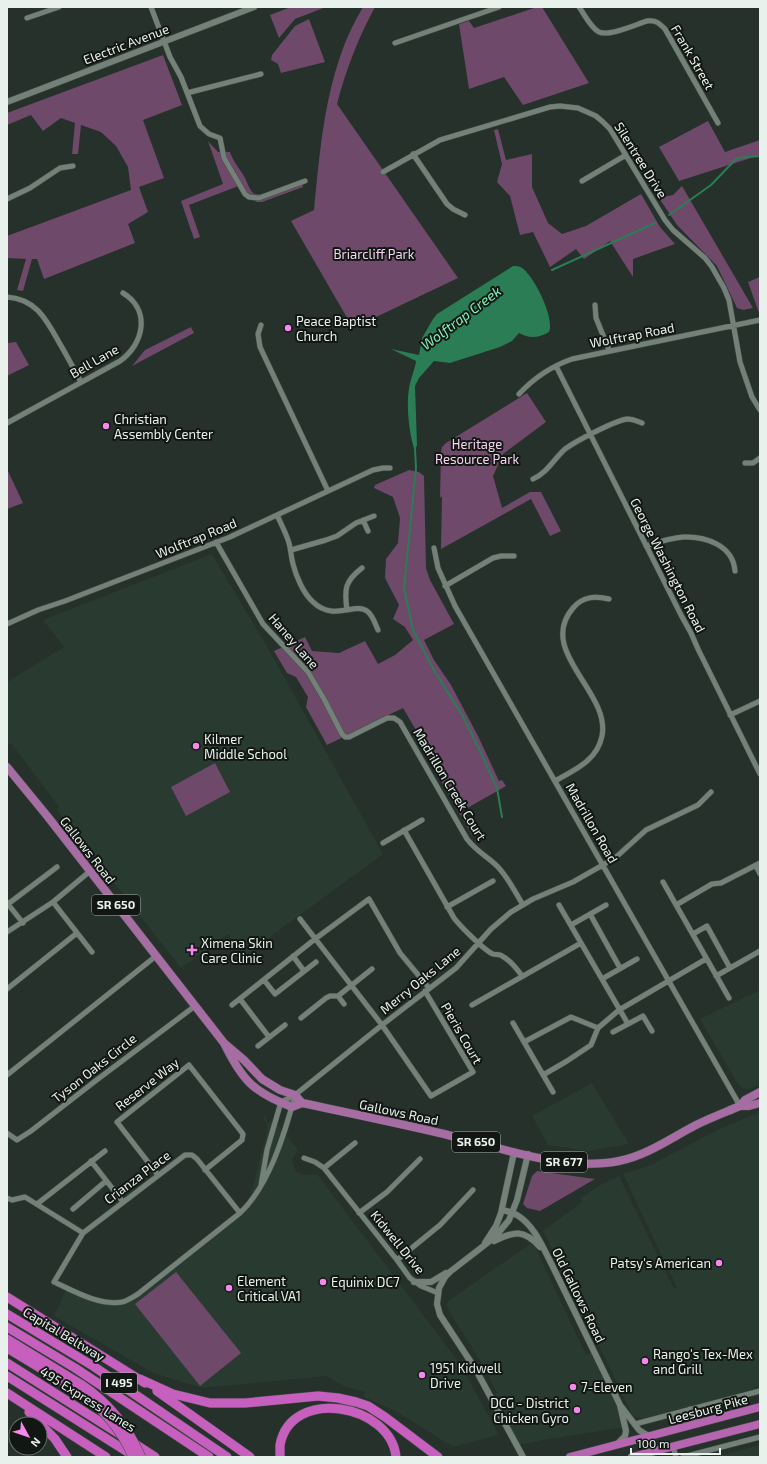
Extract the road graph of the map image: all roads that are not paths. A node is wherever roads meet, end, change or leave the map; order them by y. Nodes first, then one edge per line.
1 (59, 7) edge
2 (152, 7) edge
3 (254, 7) edge
4 (499, 7) edge
5 (580, 7) edge
6 (27, 18) dead end
7 (164, 41) junction
8 (396, 43) dead end
9 (261, 74) dead end
10 (187, 93) junction
11 (7, 102) edge
12 (718, 122) dead end
13 (413, 154) junction
14 (626, 155) junction
15 (73, 166) dead end
16 (383, 172) dead end
17 (305, 180) dead end
18 (582, 181) dead end
19 (7, 199) edge
20 (466, 215) dead end
21 (122, 293) dead end
22 (7, 297) edge
23 (595, 305) dead end
24 (760, 320) edge
25 (261, 325) dead end
26 (733, 326) junction
27 (610, 350) junction
28 (556, 366) junction
29 (81, 382) junction
30 (519, 394) dead end
31 (760, 410) edge
32 (7, 423) edge
33 (642, 423) dead end
34 (590, 435) junction
35 (760, 458) edge
36 (745, 463) dead end
37 (390, 468) dead end
38 (533, 479) dead end
39 (328, 491) junction
40 (277, 515) junction
41 (374, 516) dead end
42 (363, 520) junction
43 (368, 531) dead end
44 (216, 542) junction
45 (646, 546) junction
46 (434, 548) dead end
47 (291, 550) junction
48 (514, 556) dead end
49 (362, 568) dead end
50 (735, 571) dead end
51 (445, 586) junction
52 (609, 599) dead end
53 (347, 610) junction
54 (7, 624) edge
55 (378, 630) dead end
56 (760, 701) edge
57 (730, 714) junction
58 (404, 729) joint
59 (7, 767) edge
60 (760, 774) edge
61 (555, 781) junction
62 (711, 792) dead end
63 (422, 820) dead end
64 (404, 830) junction
65 (383, 843) dead end
66 (758, 864) edge
67 (603, 865) junction
68 (57, 867) dead end
69 (90, 872) junction
70 (760, 874) edge
71 (493, 881) dead end
72 (663, 882) dead end
73 (53, 902) junction
74 (8, 904) edge
75 (523, 905) junction
76 (559, 905) dead end
77 (606, 905) dead end
78 (676, 905) junction
79 (447, 907) junction
80 (590, 914) junction
81 (300, 919) dead end
82 (23, 923) junction
83 (571, 925) junction
84 (7, 932) edge
85 (77, 933) junction
86 (693, 934) junction
87 (315, 939) junction
88 (479, 943) junction
89 (581, 943) junction
90 (760, 951) edge
91 (92, 952) dead end
92 (156, 956) junction
93 (293, 956) junction
94 (637, 959) dead end
95 (706, 959) junction
96 (316, 962) dead end
97 (620, 968) junction
98 (730, 968) junction
99 (372, 969) dead end
100 (304, 971) junction
101 (522, 976) junction
102 (716, 976) junction
103 (602, 979) junction
104 (264, 980) junction
105 (670, 981) junction
106 (352, 985) junction
107 (7, 989) edge
108 (427, 990) junction
109 (338, 996) junction
110 (729, 998) dead end
111 (240, 999) junction
112 (344, 1004) dead end
113 (232, 1005) dead end
114 (472, 1005) dead end
115 (194, 1006) junction
116 (619, 1010) junction
117 (301, 1018) dead end
118 (514, 1023) dead end
119 (628, 1024) junction
120 (285, 1025) dead end
121 (382, 1025) junction
122 (598, 1028) junction
123 (652, 1031) dead end
124 (613, 1032) dead end
125 (268, 1037) junction
126 (524, 1042) junction
127 (224, 1043) junction
128 (258, 1046) dead end
129 (7, 1075) edge
130 (543, 1075) junction
131 (553, 1092) dead end
132 (760, 1092) edge
133 (295, 1095) junction
134 (281, 1102) junction
135 (302, 1103) junction
136 (760, 1103) edge
137 (740, 1106) junction
138 (292, 1107) junction
139 (7, 1134) edge
140 (355, 1143) dead end
141 (105, 1151) dead end
142 (516, 1152) junction
143 (528, 1154) junction
144 (304, 1158) dead end
145 (420, 1159) dead end
146 (91, 1161) junction
147 (324, 1168) junction
148 (205, 1170) junction
149 (158, 1175) junction
150 (106, 1181) junction
151 (261, 1185) junction
152 (473, 1190) dead end
153 (7, 1198) edge
154 (123, 1202) junction
155 (37, 1204) junction
156 (73, 1208) dead end
157 (502, 1210) junction
158 (240, 1213) junction
159 (360, 1213) junction
160 (512, 1213) junction
161 (83, 1233) junction
162 (482, 1248) junction
163 (546, 1253) junction
164 (396, 1260) junction
165 (451, 1270) junction
166 (414, 1282) junction
167 (438, 1293) junction
168 (7, 1297) edge
169 (7, 1314) edge
170 (7, 1327) edge
171 (7, 1339) edge
172 (7, 1348) edge
173 (7, 1363) edge
174 (7, 1376) edge
175 (140, 1379) junction
176 (80, 1388) junction
177 (760, 1391) edge
178 (7, 1393) edge
179 (17, 1399) junction
180 (620, 1405) junction
181 (760, 1407) edge
182 (690, 1409) junction
183 (670, 1415) junction
184 (635, 1424) junction
185 (760, 1424) edge
186 (695, 1425) junction
187 (675, 1430) junction
188 (650, 1437) junction
189 (760, 1437) edge
190 (617, 1445) junction
191 (673, 1446) junction
192 (67, 1457) edge
193 (106, 1457) edge
194 (134, 1457) edge
195 (141, 1457) edge
196 (155, 1457) edge
197 (209, 1457) edge
198 (227, 1457) edge
199 (250, 1457) edge
200 (280, 1457) edge
201 (396, 1457) edge
202 (438, 1457) edge
203 (523, 1457) edge
204 (570, 1457) edge
205 (632, 1457) edge
206 (676, 1457) edge
207 (683, 1457) edge

1 - 6 street
2 - 7 street
3 - 7 street, Electric Avenue
4 - 8 street
5 - 12 street, Frank Street
7 - 10 street
7 - 11 street, Electric Avenue
9 - 10 street
10 - 17 street
13 - 14 street, Silentree Drive
13 - 16 street, Silentree Drive
13 - 20 street
14 - 18 street
14 - 26 street, Silentree Drive
15 - 19 street
21 - 29 street, Bell Lane
22 - 29 street
23 - 27 street
24 - 26 street, Wolftrap Road
25 - 39 street
26 - 27 street, Wolftrap Road
26 - 31 street, Silentree Drive
27 - 28 street, Wolftrap Road
28 - 30 street, Wolftrap Road
28 - 34 street, George Washington Road
29 - 32 street, Bell Lane
33 - 34 street
34 - 38 street
34 - 45 street, George Washington Road
35 - 36 street
37 - 39 street, Wolftrap Road
39 - 40 street, Wolftrap Road
40 - 44 street, Wolftrap Road
40 - 47 street
41 - 42 street
42 - 43 street
42 - 47 street
44 - 54 street, Wolftrap Road
44 - 58 street, Haney Lane
45 - 50 street
45 - 57 street, George Washington Road
46 - 51 street, Madrillon Road
47 - 53 street
48 - 51 street
49 - 53 street
51 - 61 street, Madrillon Road
52 - 61 street
53 - 55 street
56 - 57 street
57 - 60 street, George Washington Road
58 - 75 street, Madrillon Creek Court
59 - 69 main road, Gallows Road / SR 650
61 - 67 street, Madrillon Road
62 - 67 street, Merry Oaks Lane
63 - 64 street
64 - 65 street
64 - 79 street
66 - 70 street
66 - 78 street
67 - 75 street, Merry Oaks Lane
67 - 105 street, Madrillon Road
68 - 74 street
69 - 73 street
69 - 92 main road, Gallows Road / SR 650
71 - 79 street
72 - 78 street
73 - 82 street
73 - 85 street
74 - 82 street
75 - 88 street, Merry Oaks Lane
76 - 83 street
77 - 80 street
78 - 86 street
79 - 88 street
80 - 83 street
80 - 97 street
81 - 87 street
82 - 84 street
83 - 89 street
85 - 91 street
85 - 107 street
86 - 95 street
86 - 98 street
87 - 93 street
87 - 106 street
87 - 108 street
88 - 101 street
88 - 108 street, Merry Oaks Lane
89 - 101 street
89 - 103 street
90 - 98 street
92 - 115 main road, Gallows Road / SR 650
92 - 129 street
93 - 100 street
93 - 104 street
94 - 97 street
95 - 102 street
95 - 105 street
96 - 100 street
97 - 103 street
98 - 102 street
99 - 106 street
100 - 104 street
101 - 114 street
102 - 110 street
103 - 116 street
104 - 111 street
105 - 116 street
105 - 137 street, Madrillon Road
106 - 109 street
106 - 121 street
108 - 121 street, Merry Oaks Lane
108 - 121 street, Pieris Court
109 - 112 street
109 - 117 street
111 - 113 street
111 - 125 street
115 - 127 main road, Gallows Road / SR 650
115 - 139 street, Tyson Oaks Circle
116 - 119 street
116 - 122 street
118 - 126 street
119 - 123 street
119 - 124 street
120 - 125 street
121 - 133 street, Merry Oaks Lane
122 - 126 street
122 - 130 street
125 - 128 street
126 - 130 street
127 - 133 main road, Gallows Road / SR 650
127 - 134 main road, Gallows Road / SR 650
130 - 131 street
132 - 137 main road, Gallows Road / SR 677
133 - 134 street, Merry Oaks Lane
133 - 135 main road, Gallows Road / SR 650
133 - 138 street
134 - 138 main road, Gallows Road / SR 650
134 - 151 street
135 - 138 main road
135 - 142 main road, Gallows Road / SR 650
136 - 137 main road, Gallows Road / SR 677
137 - 143 main road, Gallows Road / SR 677
138 - 151 street
140 - 147 street
141 - 146 street
142 - 143 main road, Gallows Road / SR 650
142 - 157 street, SR 650
143 - 160 street
144 - 147 street, Kidwell Drive
145 - 159 street
146 - 150 street
146 - 155 street
147 - 159 street, Kidwell Drive
148 - 149 street, Crianza Place
148 - 149 street, Reserve Way
148 - 158 street, Crianza Place
149 - 154 street, Crianza Place
150 - 154 street
150 - 156 street
151 - 158 street
152 - 164 street
153 - 155 street
154 - 161 street, Crianza Place
155 - 161 street
157 - 160 street, Old Gallows Road
157 - 162 street
158 - 161 street, Crianza Place
159 - 164 street, Kidwell Drive
160 - 162 street
160 - 163 street, Old Gallows Road
162 - 163 street
162 - 165 street
163 - 180 street, Old Gallows Road
164 - 166 street, Kidwell Drive
165 - 166 street
165 - 167 street
166 - 167 street, Kidwell Drive
167 - 203 street
168 - 175 highway
169 - 198 highway, Capital Beltway / I 495
170 - 197 highway, 495 Express Lanes / I 495
171 - 176 highway
172 - 176 highway
173 - 196 highway, 495 Express Lanes
174 - 194 highway
175 - 199 highway
175 - 202 highway
176 - 194 highway, bridge
176 - 195 highway, bridge
177 - 182 street
178 - 179 highway
179 - 192 highway
179 - 193 highway
180 - 184 street, Old Gallows Road
180 - 190 street, Old Gallows Road
181 - 186 highway, Leesburg Pike
182 - 183 street
182 - 186 street
183 - 184 street
183 - 187 street
184 - 188 street, Old Gallows Road
185 - 191 highway, Leesburg Pike
186 - 187 highway, Leesburg Pike
187 - 188 highway, Leesburg Pike
188 - 190 highway, Leesburg Pike
189 - 207 street
190 - 204 highway, Leesburg Pike
191 - 205 highway, Leesburg Pike
191 - 206 street
200 - 201 highway

